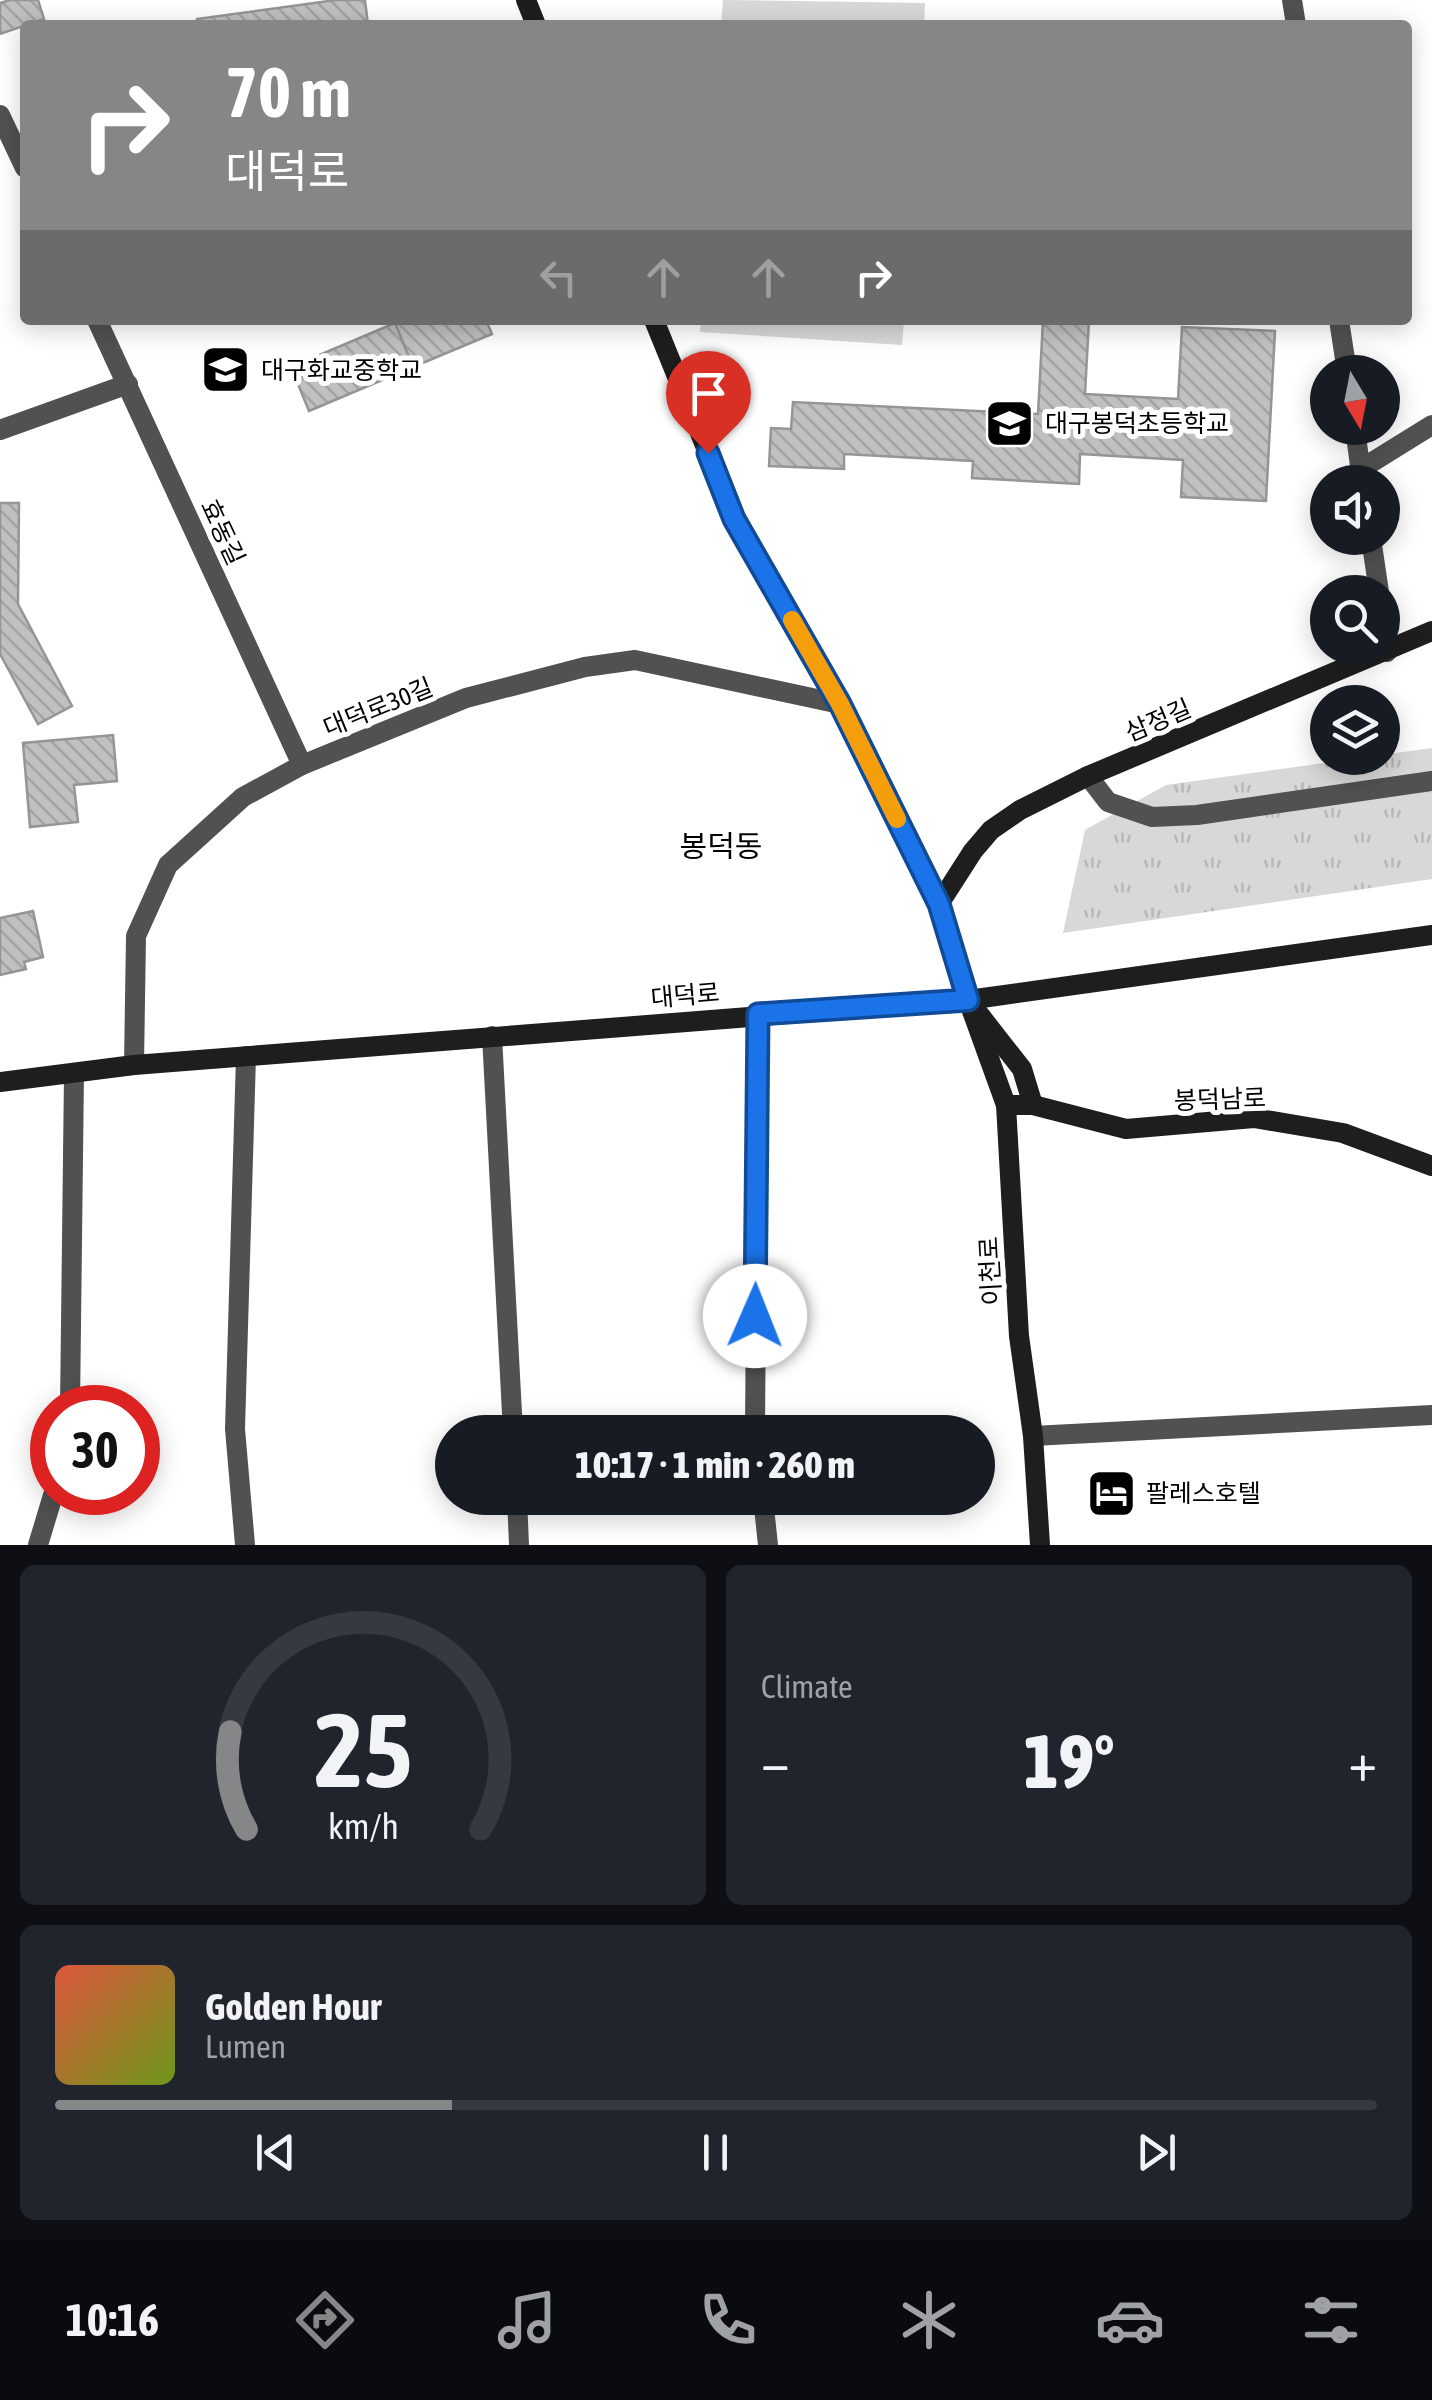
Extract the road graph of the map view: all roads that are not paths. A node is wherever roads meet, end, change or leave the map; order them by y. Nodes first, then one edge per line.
1 (0, 115) edge
2 (20, 157) edge
3 (100, 325) edge
4 (656, 325) edge
5 (1340, 325) edge
6 (1344, 355) edge
7 (128, 384) junction
8 (1432, 425) edge
9 (0, 430) edge
10 (1377, 465) edge
11 (1432, 631) edge
12 (1400, 646) edge
13 (1357, 665) edge
14 (840, 704) junction
15 (302, 764) junction
16 (1088, 776) junction
17 (1432, 781) edge
18 (939, 904) junction
19 (1432, 935) edge
20 (968, 1000) junction
21 (758, 1014) junction
22 (492, 1036) junction
23 (246, 1056) junction
24 (134, 1066) junction
25 (74, 1073) junction
26 (0, 1082) edge
27 (1006, 1105) junction
28 (1034, 1105) junction
29 (1432, 1166) edge
30 (70, 1385) edge
31 (512, 1415) edge
32 (755, 1415) edge
33 (1432, 1415) edge
34 (1033, 1436) junction
35 (47, 1515) edge
36 (517, 1515) edge
37 (765, 1515) edge
38 (38, 1545) edge
39 (245, 1545) edge
40 (519, 1545) edge
41 (768, 1545) edge
42 (1040, 1545) edge

1 - 2 street
3 - 7 street, 효동길
4 - 14 main road, 이천로
5 - 6 street
7 - 9 street
7 - 15 street, 효동길
8 - 10 street
11 - 12 main road, 삼정길
13 - 16 main road, 삼정길
14 - 15 street, 대덕로30길
14 - 18 main road, 이천로
15 - 24 street, 대덕로30길
16 - 17 street
16 - 18 main road, 삼정길
18 - 20 main road, 이천로
19 - 20 main road, 대덕로
20 - 21 main road, 대덕로
20 - 27 main road, 이천로
20 - 28 main road
21 - 22 main road, 대덕로
21 - 32 street
22 - 23 main road, 대덕로
22 - 31 street
23 - 24 main road, 대덕로
23 - 39 street
24 - 25 main road, 대덕로
25 - 26 main road, 대덕로
25 - 30 street
27 - 28 main road, 봉덕남로
27 - 34 main road, 이천로
28 - 29 main road, 봉덕남로
33 - 34 street
34 - 42 main road, 이천로
35 - 38 street
36 - 40 street
37 - 41 street

